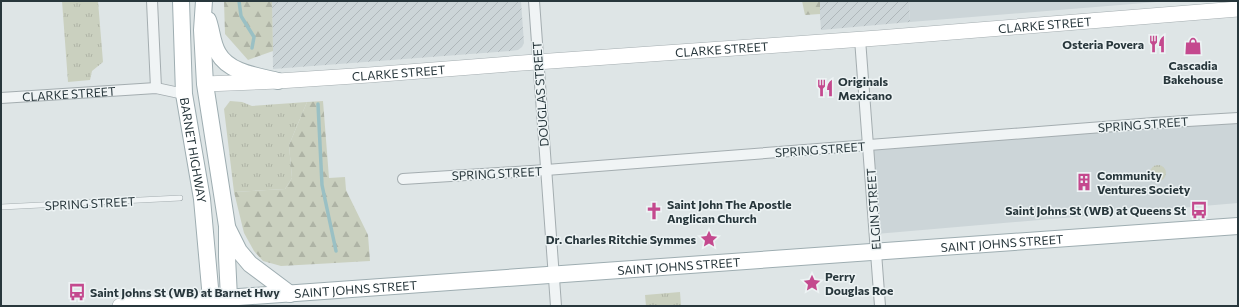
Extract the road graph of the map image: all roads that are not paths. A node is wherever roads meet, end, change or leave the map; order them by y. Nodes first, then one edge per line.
1 (152, 1) edge
2 (181, 1) edge
3 (534, 1) edge
4 (204, 5) edge
5 (1238, 9) edge
6 (860, 39) junction
7 (538, 62) junction
8 (183, 70) junction
9 (278, 82) junction
10 (205, 84) junction
11 (156, 88) junction
12 (184, 94) junction
13 (1, 98) edge
14 (1238, 118) edge
15 (869, 145) junction
16 (546, 170) junction
17 (403, 179) dead end
18 (180, 198) dead end
19 (1, 207) edge
20 (227, 226) junction
21 (1238, 226) edge
22 (876, 252) junction
23 (554, 275) junction
24 (290, 294) junction
25 (228, 302) edge
26 (213, 303) edge
27 (120, 306) edge
28 (556, 306) edge
29 (880, 306) edge

1 - 11 street
2 - 8 main road, BARNET HIGHWAY
3 - 7 street, DOUGLAS STREET
4 - 9 main road
4 - 10 main road, BARNET HIGHWAY
5 - 6 main road, CLARKE STREET
6 - 7 main road, CLARKE STREET
6 - 15 street, ELGIN STREET
7 - 9 main road, CLARKE STREET
7 - 16 street, DOUGLAS STREET
8 - 10 main road
8 - 12 main road, BARNET HIGHWAY
9 - 10 main road, CLARKE STREET
10 - 20 main road, BARNET HIGHWAY
11 - 12 street, CLARKE STREET
11 - 13 street, CLARKE STREET
12 - 26 main road, BARNET HIGHWAY
14 - 15 street, SPRING STREET
15 - 16 street, SPRING STREET
15 - 22 street, ELGIN STREET
16 - 17 street, SPRING STREET
16 - 23 street, DOUGLAS STREET
18 - 19 lane, SPRING STREET
20 - 24 main road
20 - 25 main road, BARNET HIGHWAY
21 - 22 main road, SAINT JOHNS STREET
22 - 23 main road, SAINT JOHNS STREET
22 - 29 street, ELGIN STREET
23 - 24 main road, SAINT JOHNS STREET
23 - 28 street, DOUGLAS STREET
24 - 25 main road, SAINT JOHNS STREET
25 - 26 main road, SAINT JOHNS STREET
26 - 27 main road, SAINT JOHNS STREET

